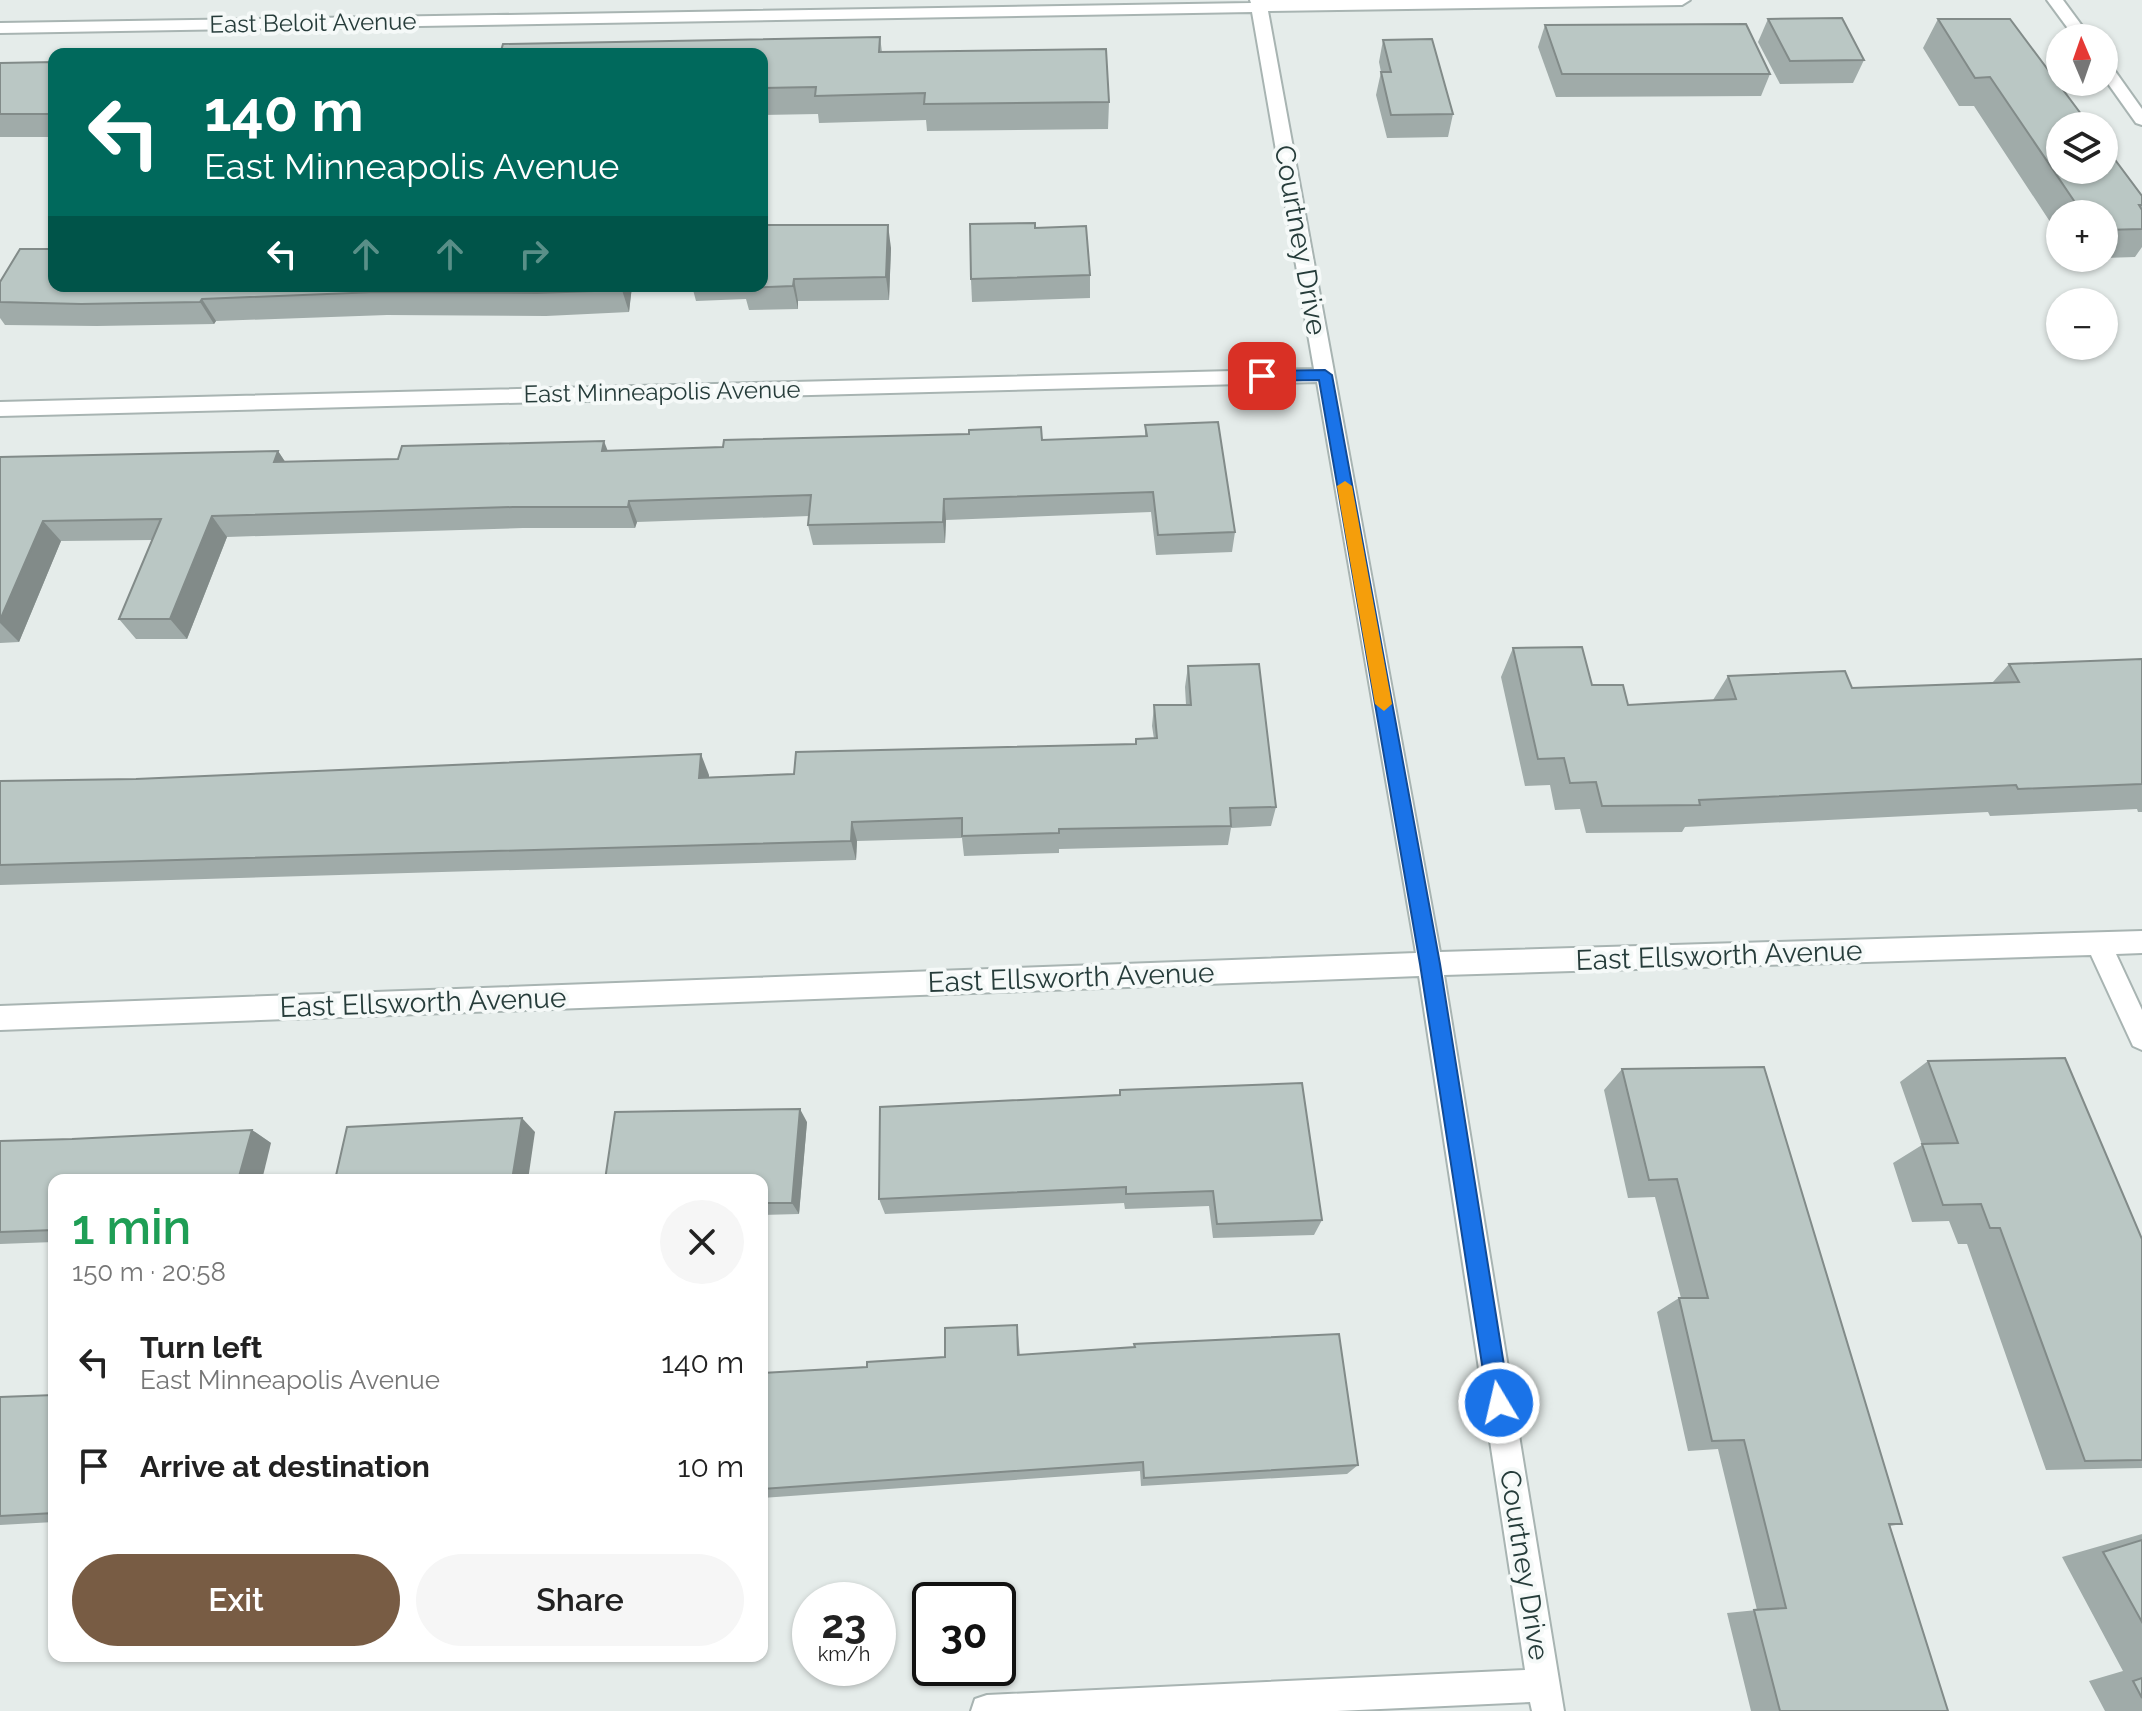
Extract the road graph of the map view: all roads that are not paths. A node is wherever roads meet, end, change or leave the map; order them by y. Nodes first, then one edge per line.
1 (1682, 0) edge
2 (2055, 0) edge
3 (1259, 4) edge
4 (2073, 24) edge
5 (0, 28) edge
6 (2118, 87) edge
7 (2142, 120) edge
8 (1325, 375) junction
9 (0, 409) edge
10 (2142, 942) edge
11 (2098, 943) junction
12 (1430, 964) junction
13 (0, 1018) edge
14 (2142, 1038) edge
15 (1546, 1698) edge
16 (987, 1711) edge

1 - 3 street, East Beloit Avenue
2 - 4 street
3 - 5 street, East Beloit Avenue
3 - 8 street, Courtney Drive
6 - 7 street
8 - 9 street, East Minneapolis Avenue
8 - 12 street, Courtney Drive
10 - 11 street, East Ellsworth Avenue
11 - 12 street, East Ellsworth Avenue
11 - 14 street
12 - 13 street, East Ellsworth Avenue
12 - 15 street, Courtney Drive
15 - 16 street

